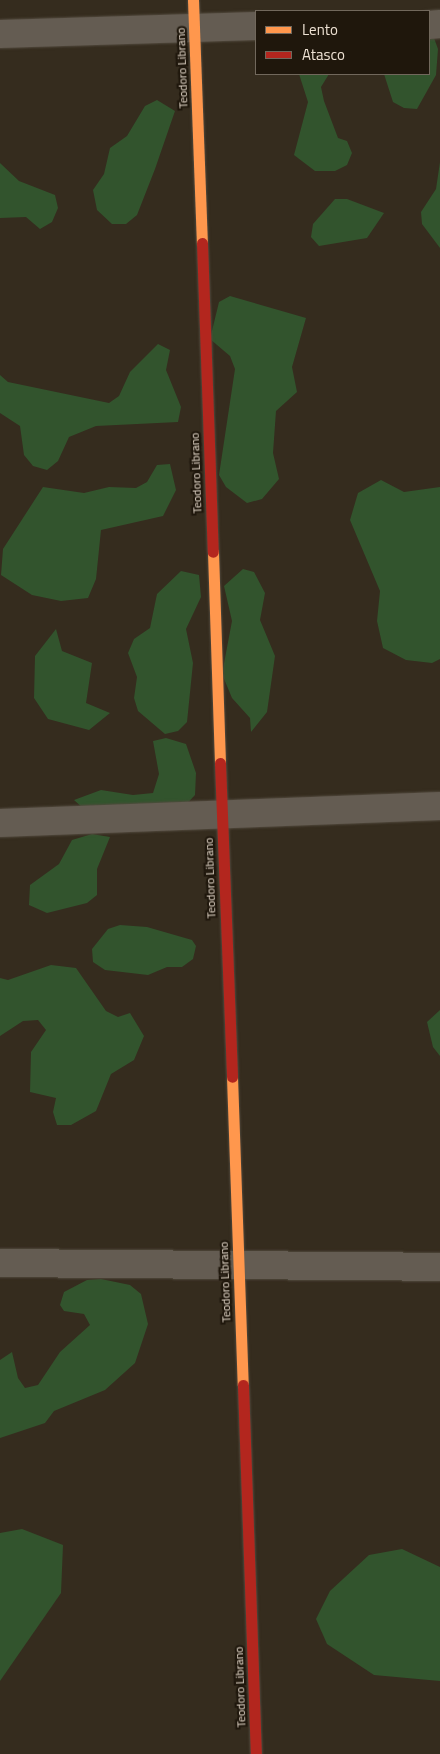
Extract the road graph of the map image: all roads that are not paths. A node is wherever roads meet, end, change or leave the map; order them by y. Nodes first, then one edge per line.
1 (194, 13) edge
2 (255, 26) edge
3 (0, 34) edge
4 (440, 806) edge
5 (222, 814) junction
6 (0, 823) edge
7 (0, 1263) edge
8 (238, 1267) junction
9 (440, 1267) edge
10 (256, 1754) edge

1 - 2 street
1 - 3 street
1 - 5 main road, Teodoro Librano
4 - 5 street
5 - 6 street
5 - 8 main road, Teodoro Librano
7 - 8 street
8 - 9 street
8 - 10 main road, Teodoro Librano

